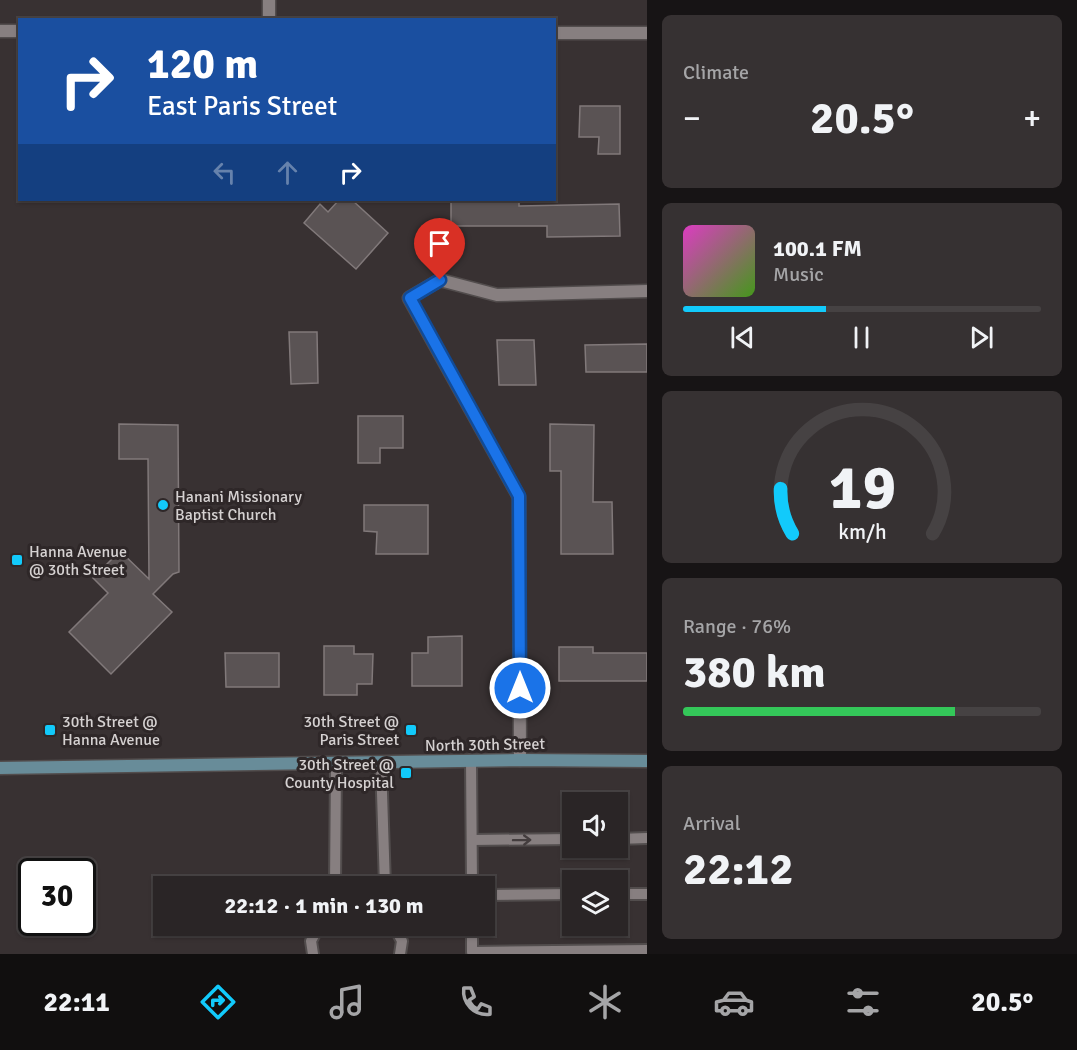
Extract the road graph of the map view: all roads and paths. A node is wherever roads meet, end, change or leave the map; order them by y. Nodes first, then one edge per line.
1 (269, 0) edge
2 (269, 18) edge
3 (0, 31) edge
4 (18, 31) edge
5 (556, 33) edge
6 (646, 33) edge
7 (646, 291) edge
8 (471, 760) junction
9 (520, 760) junction
10 (646, 761) edge
11 (381, 762) junction
12 (336, 763) junction
13 (0, 768) edge
14 (646, 838) edge
15 (562, 839) edge
16 (628, 839) edge
17 (472, 840) junction
18 (335, 876) edge
19 (385, 876) edge
20 (472, 876) edge
21 (562, 894) edge
22 (628, 894) edge
23 (646, 894) edge
24 (495, 896) edge
25 (314, 936) edge
26 (399, 936) edge
27 (472, 936) edge
28 (646, 950) edge
29 (313, 954) edge
30 (400, 954) edge

1 - 2 street
3 - 4 street
5 - 6 street
7 - 9 street
8 - 9 street, North 30th Street
8 - 11 street, North 30th Street
8 - 17 lane
9 - 10 street, North 30th Street
11 - 12 street, North 30th Street
11 - 19 lane
12 - 13 street, North 30th Street
12 - 18 lane
14 - 16 lane
17 -> 15 lane
17 - 20 lane
21 - 24 lane
22 - 23 lane
25 - 29 lane
26 - 30 lane
27 - 28 lane

